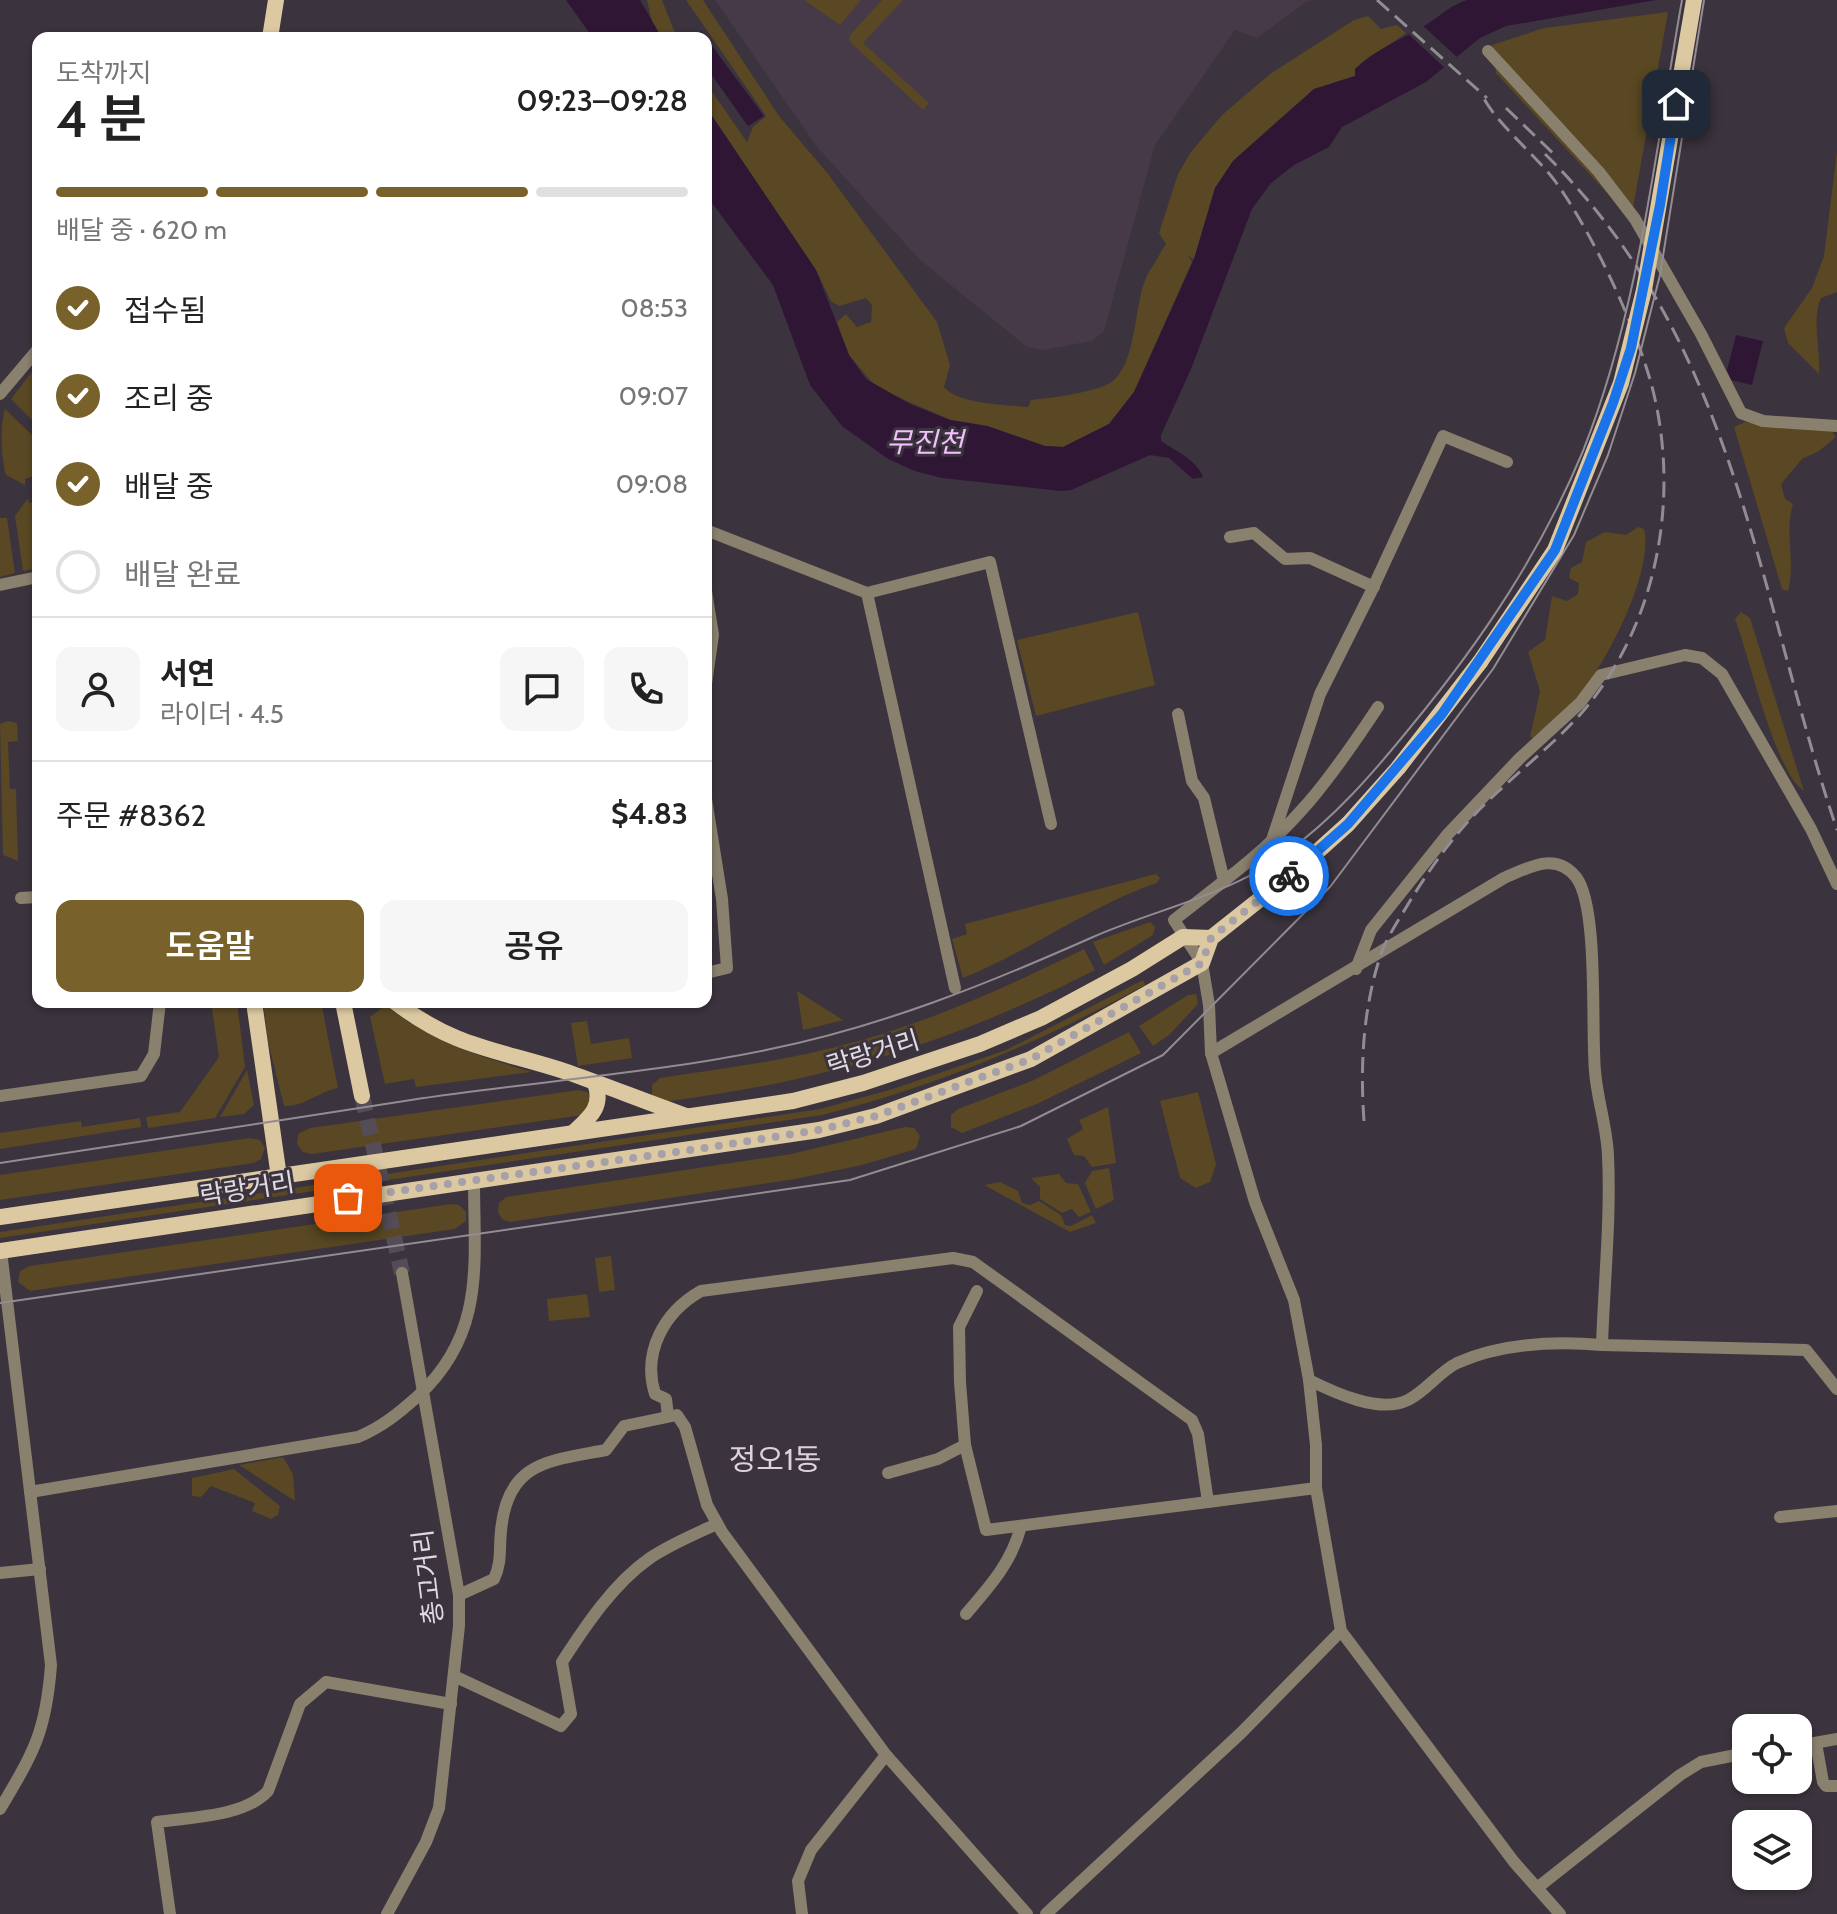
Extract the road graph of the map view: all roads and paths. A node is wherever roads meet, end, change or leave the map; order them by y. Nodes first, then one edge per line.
1 (276, 0) edge
2 (1694, 0) edge
3 (271, 32) edge
4 (1488, 51) dead end
5 (32, 356) edge
6 (0, 394) edge
7 (1837, 426) edge
8 (1507, 462) dead end
9 (712, 532) edge
10 (1230, 537) dead end
11 (32, 578) edge
12 (0, 585) edge
13 (1374, 587) junction
14 (867, 593) junction
15 (1378, 707) dead end
16 (1178, 714) dead end
17 (1051, 824) dead end
18 (712, 836) edge
19 (1270, 846) junction
20 (1224, 881) junction
21 (1837, 884) edge
22 (32, 897) edge
23 (21, 898) dead end
24 (1183, 937) junction
25 (1211, 938) junction
26 (1202, 963) junction
27 (1356, 969) junction
28 (712, 972) edge
29 (955, 988) dead end
30 (159, 1008) edge
31 (255, 1008) edge
32 (344, 1008) edge
33 (403, 1008) edge
34 (1211, 1053) junction
35 (595, 1083) junction
36 (0, 1096) edge
37 (362, 1096) tunnel mouth
38 (691, 1118) junction
39 (573, 1133) junction
40 (279, 1177) junction
41 (474, 1179) junction
42 (0, 1217) edge
43 (0, 1251) edge
44 (402, 1273) tunnel mouth
45 (977, 1291) dead end
46 (1602, 1345) junction
47 (1309, 1380) junction
48 (1837, 1389) edge
49 (422, 1392) junction
50 (668, 1416) junction
51 (965, 1445) junction
52 (888, 1473) dead end
53 (1316, 1488) junction
54 (30, 1492) junction
55 (1208, 1502) junction
56 (1837, 1511) edge
57 (1780, 1517) dead end
58 (717, 1524) junction
59 (1021, 1526) junction
60 (40, 1569) junction
61 (0, 1573) edge
62 (459, 1595) junction
63 (966, 1614) dead end
64 (1341, 1631) junction
65 (454, 1676) junction
66 (451, 1704) junction
67 (1837, 1739) edge
68 (1816, 1743) junction
69 (1812, 1744) edge
70 (886, 1755) junction
71 (1732, 1756) edge
72 (1837, 1786) edge
73 (0, 1809) edge
74 (1537, 1888) junction
75 (170, 1914) edge
76 (387, 1914) edge
77 (802, 1914) edge
78 (1027, 1914) edge
79 (1046, 1914) edge
80 (1560, 1914) edge

1 - 3 main road
2 - 25 main road, bridge
4 - 7 street
5 - 6 street
8 - 13 street
9 - 14 street
10 - 13 street
11 - 12 street
13 - 19 street
14 - 17 street
14 - 29 street
15 - 19 street
16 - 20 street
18 - 28 street
19 - 20 street
20 - 24 street
21 - 27 street
22 - 23 street
24 - 25 main road
24 - 26 street
24 - 38 main road, 락랑거리
25 - 26 main road
26 - 34 street
26 - 41 main road, 락랑거리
27 - 34 street
27 - 46 street
30 - 36 street
31 - 40 main road
32 - 37 main road
33 - 35 main road
34 - 47 street
35 - 38 main road
35 - 39 main road
38 - 39 main road, 락랑거리
39 - 40 main road, 락랑거리
40 - 42 main road, 락랑거리
41 - 43 main road, 락랑거리
41 - 49 street
43 - 54 street
44 - 49 street, 총고거리
45 - 51 street
46 - 47 street
46 - 48 street
47 - 53 street
49 - 54 street
49 - 62 street, 총고거리
50 - 55 street
50 - 58 street
50 - 62 street
51 - 52 street
51 - 59 street
53 - 55 street
53 - 64 street
54 - 60 street
55 - 59 street
56 - 57 street
58 - 65 street
58 - 70 street
59 - 63 street
60 - 61 street
60 - 73 street
62 - 65 street, 총고거리
64 - 74 street
64 - 79 street
65 - 66 street, 총고거리
66 - 75 street
66 - 76 street, 총고거리
67 - 68 street
68 - 69 street
68 - 72 street
70 - 77 street
70 - 78 street
71 - 74 street
74 - 80 street

